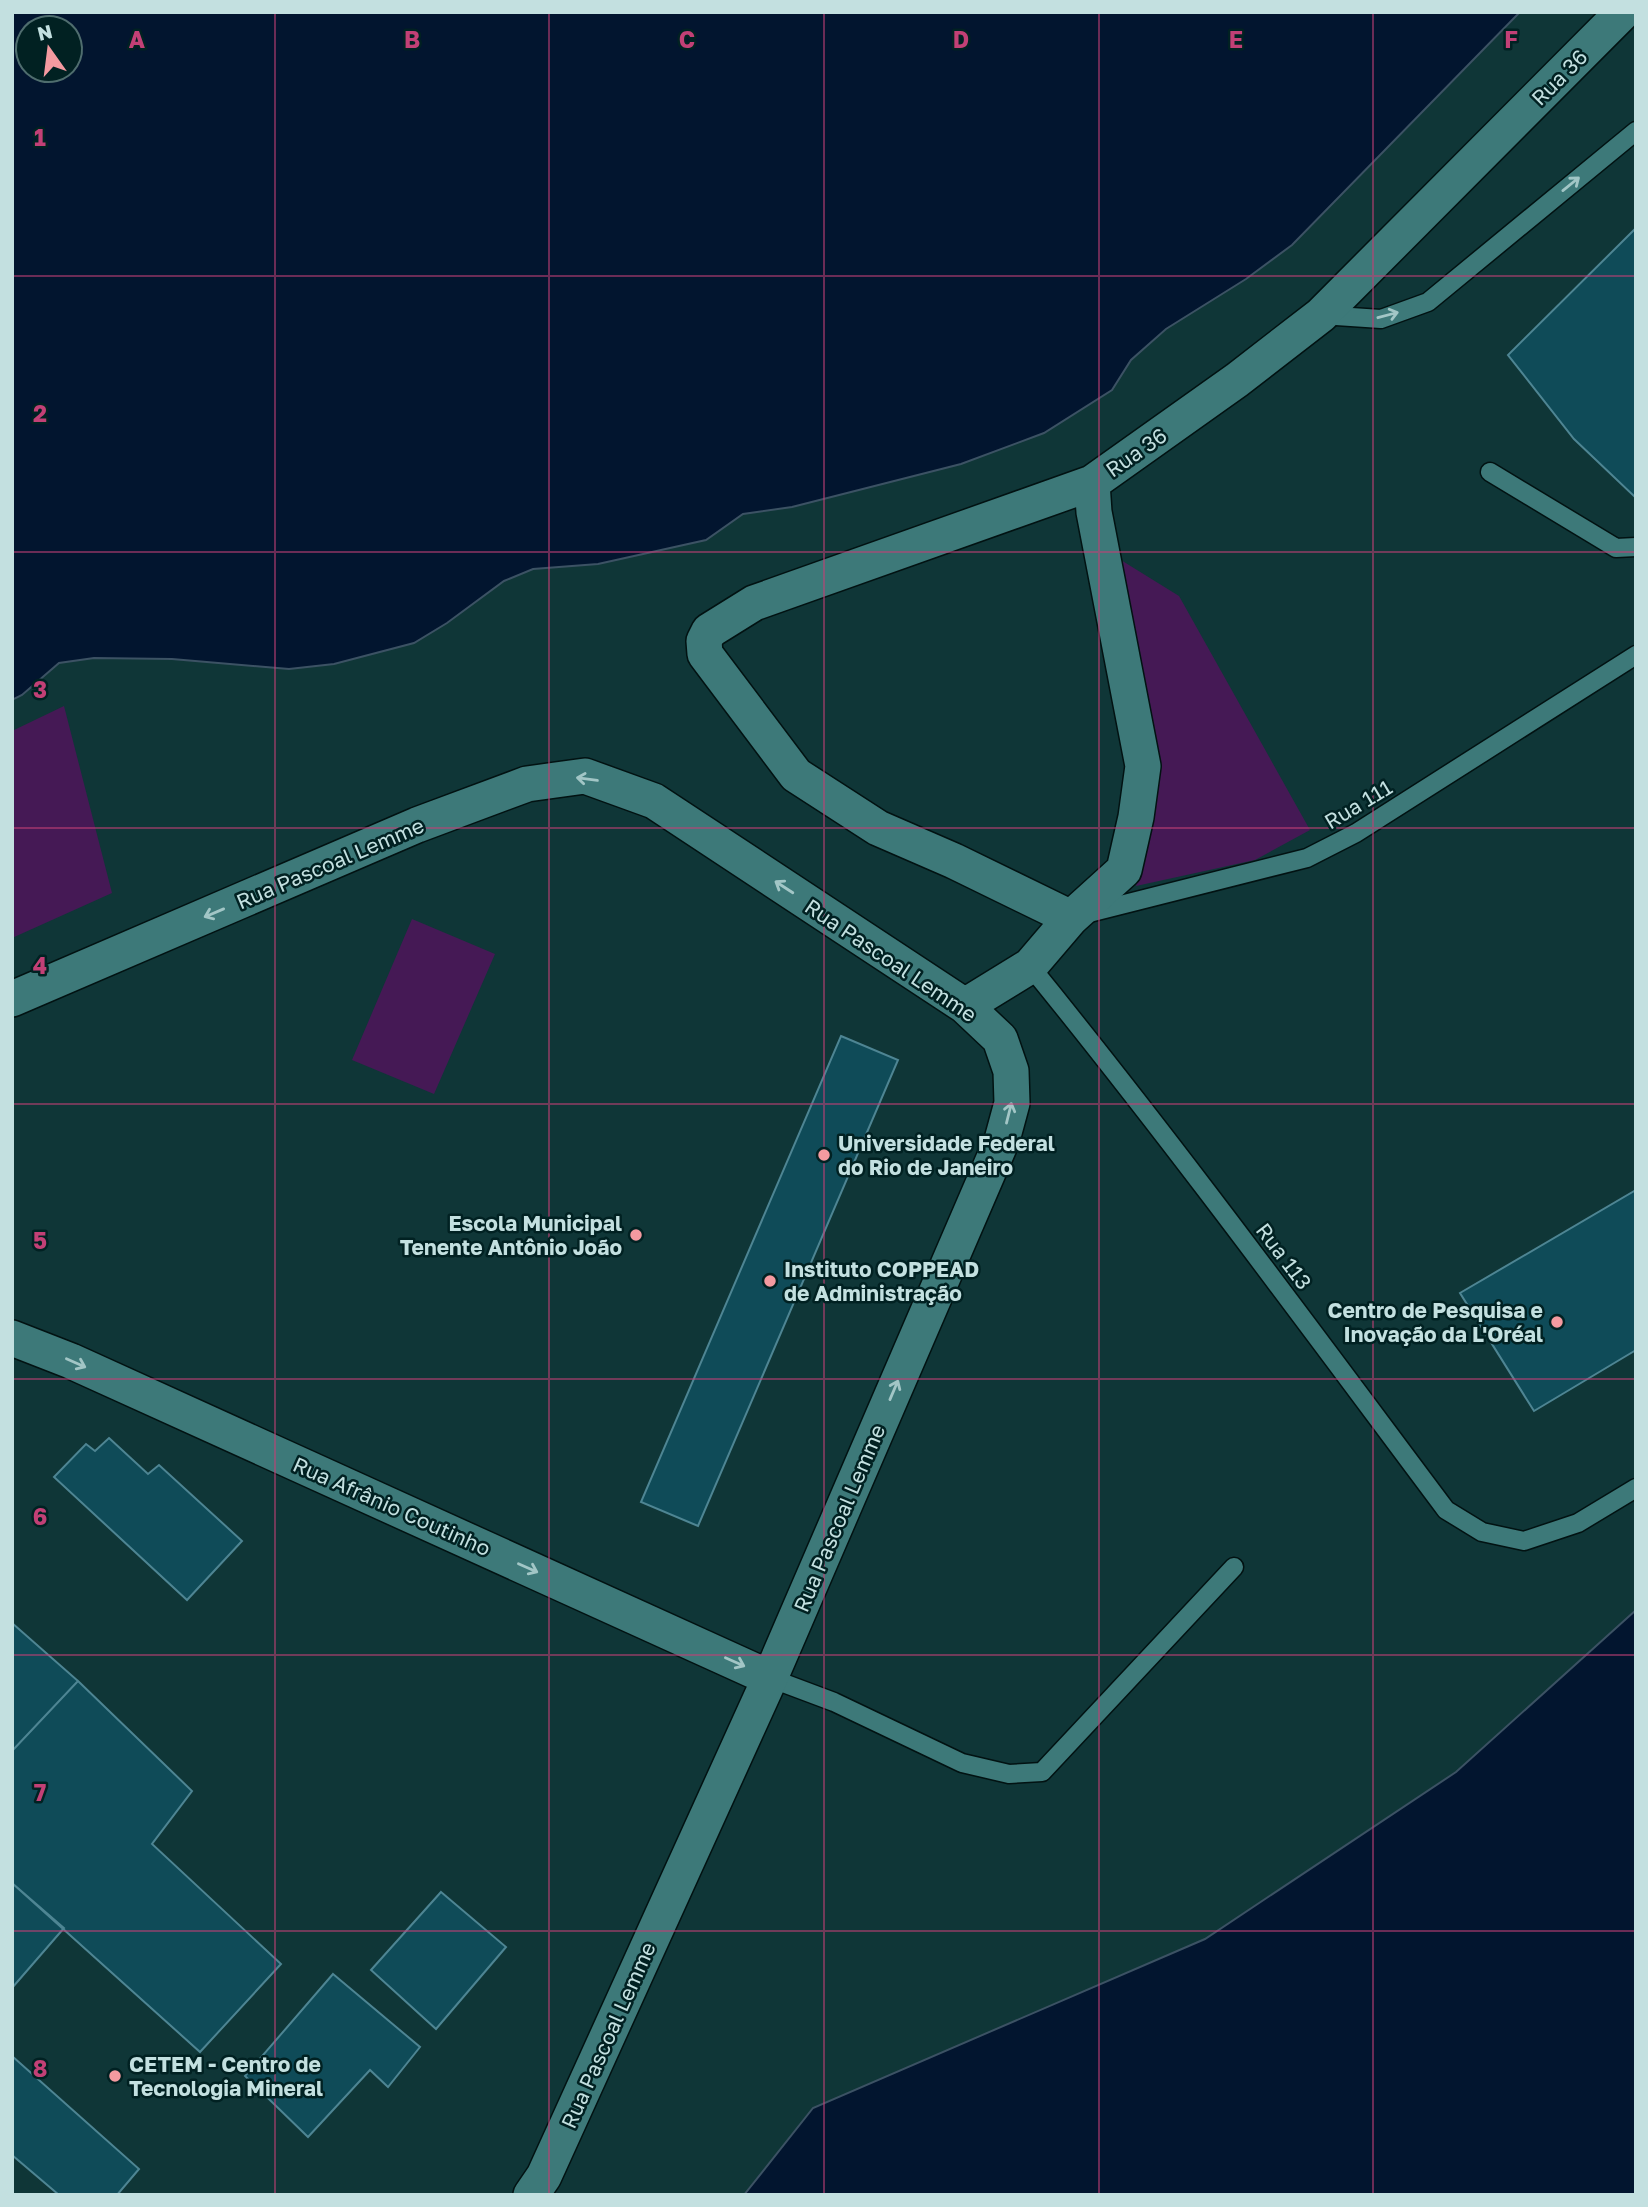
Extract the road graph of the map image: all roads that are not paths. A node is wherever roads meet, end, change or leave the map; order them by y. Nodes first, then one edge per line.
1 (1623, 12) edge
2 (1635, 133) edge
3 (1321, 315) junction
4 (1490, 472) dead end
5 (1092, 483) junction
6 (1636, 547) edge
7 (1636, 655) edge
8 (1071, 918) junction
9 (1030, 966) junction
10 (12, 999) edge
11 (965, 1006) junction
12 (12, 1338) edge
13 (1636, 1488) edge
14 (1234, 1567) dead end
15 (770, 1678) junction
16 (531, 2195) edge

1 - 3 street, Rua 36
3 -> 2 lane
3 - 5 street, Rua 36
4 - 6 lane
5 - 8 street, Rua 36
5 - 8 street
7 - 8 lane, Rua 111
8 - 9 street, Rua 36
9 - 11 street, Rua 36
9 - 13 lane, Rua 113
11 -> 10 street, Rua Pascoal Lemme
15 -> 11 street, Rua Pascoal Lemme
12 -> 15 street, Rua Afrânio Coutinho
14 - 15 lane
15 - 16 street, Rua Pascoal Lemme

